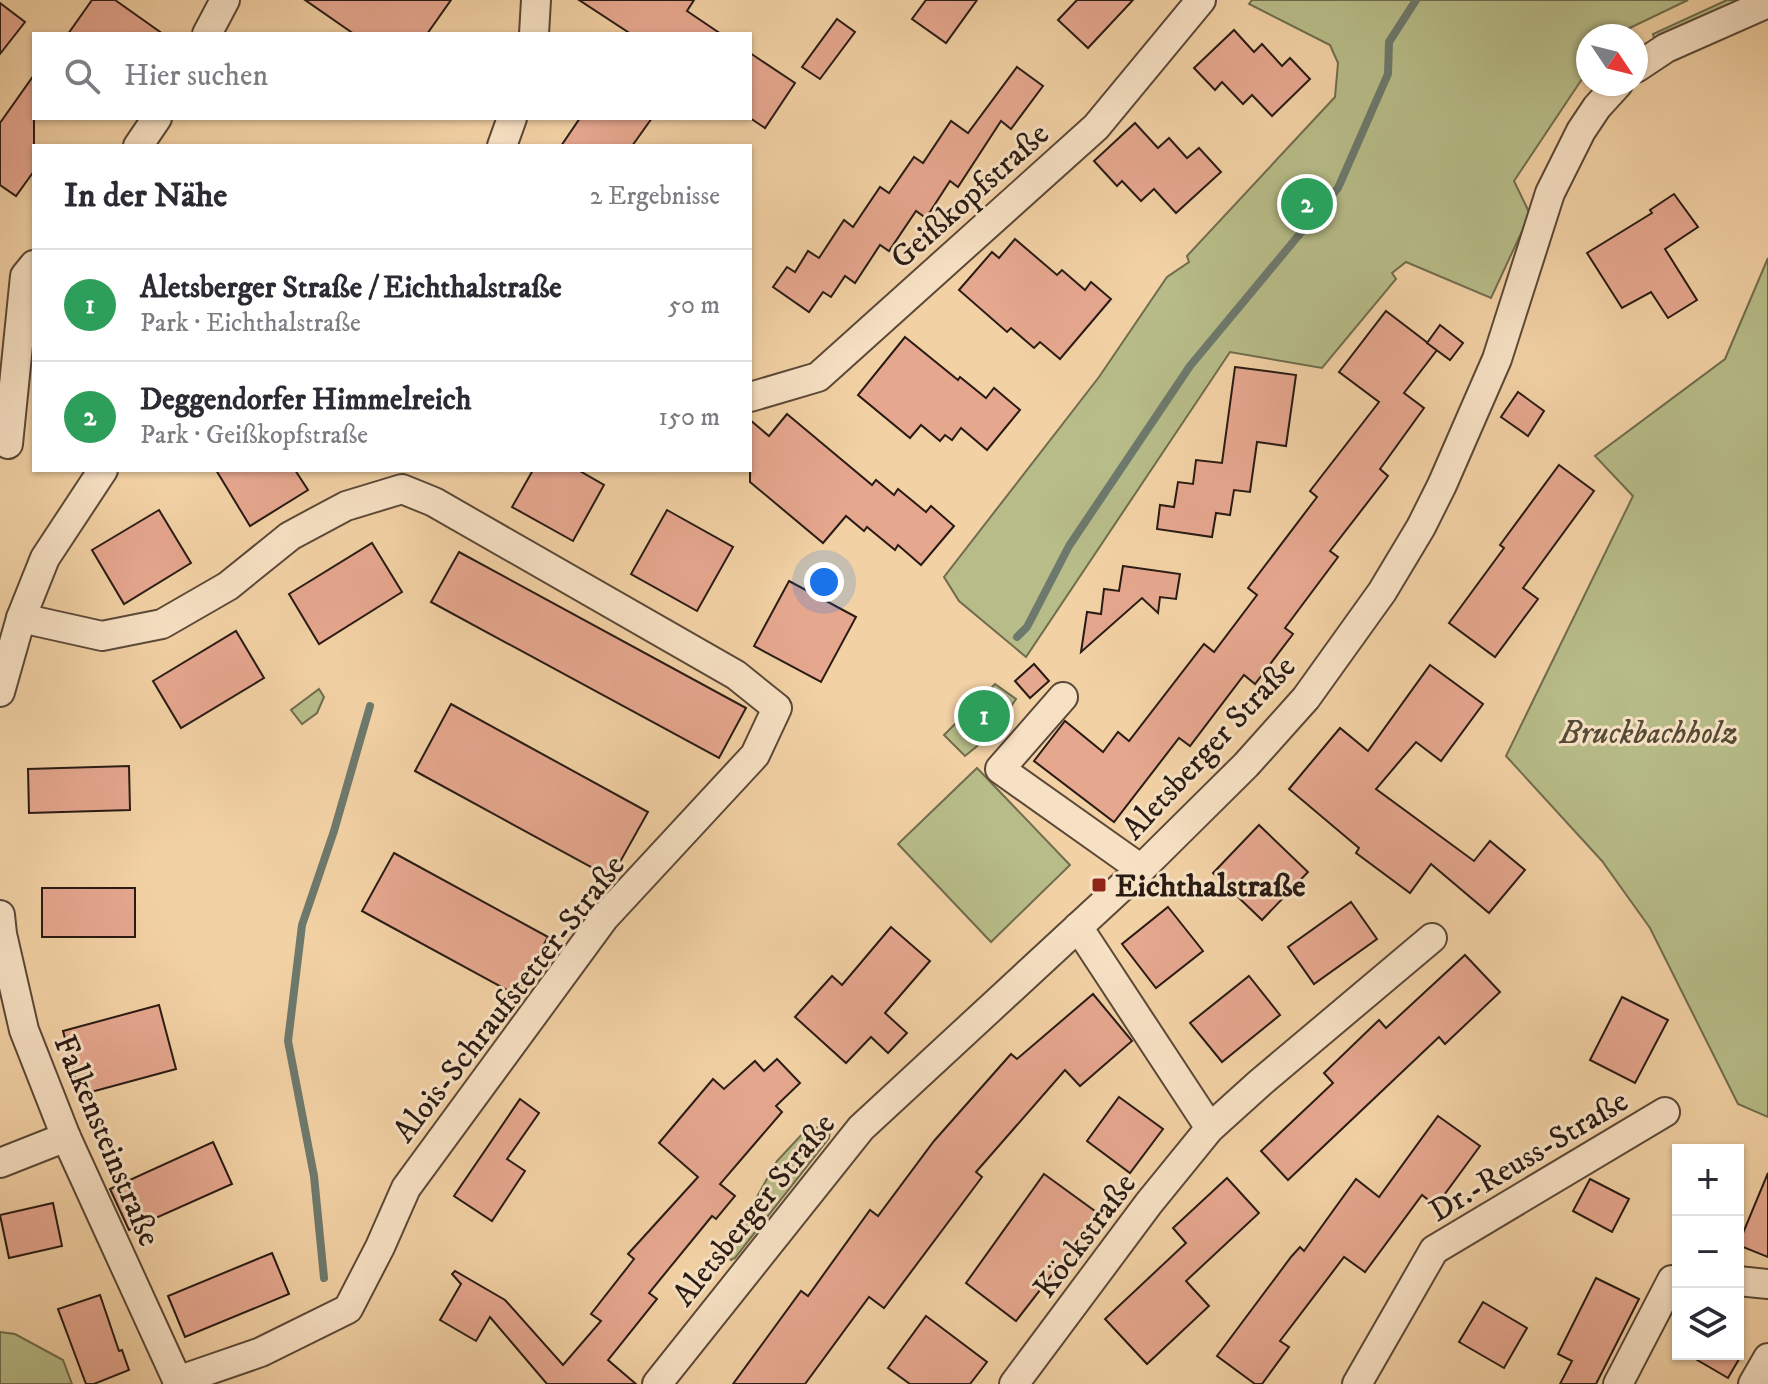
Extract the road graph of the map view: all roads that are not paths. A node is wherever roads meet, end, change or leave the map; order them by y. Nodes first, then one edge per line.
1 (225, 0) edge
2 (536, 0) edge
3 (1201, 0) edge
4 (1768, 3) edge
5 (208, 32) edge
6 (534, 32) edge
7 (1648, 60) edge
8 (1607, 96) edge
9 (156, 120) edge
10 (511, 120) edge
11 (139, 144) edge
12 (503, 144) edge
13 (32, 267) edge
14 (752, 396) edge
15 (14, 445) edge
16 (102, 472) edge
17 (21, 618) junction
18 (0, 692) edge
19 (1063, 697) dead end
20 (1141, 869) junction
21 (1078, 927) junction
22 (1, 928) edge
23 (1432, 938) dead end
24 (1665, 1112) dead end
25 (1210, 1128) junction
26 (66, 1137) junction
27 (0, 1163) edge
28 (1672, 1280) edge
29 (1744, 1281) edge
30 (1768, 1284) edge
31 (1768, 1358) edge
32 (178, 1383) edge
33 (657, 1384) edge
34 (1014, 1384) edge
35 (1357, 1384) edge
36 (1618, 1384) edge
37 (1753, 1384) edge

1 - 5 street
2 - 6 street
3 - 14 street, Geißkopfstraße
4 - 7 street
8 - 20 street, Aletsberger Straße
9 - 11 street
10 - 12 street
13 - 15 street
16 - 17 street
17 - 18 street
17 - 32 street, Alois-Schraufstetter-Straße
19 - 20 street
20 - 21 street, Aletsberger Straße
21 - 25 street
21 - 33 street, Aletsberger Straße
22 - 26 street, Falkensteinstraße
23 - 25 street, Köckstraße
24 - 35 street, Dr.-Reuss-Straße
25 - 34 street, Köckstraße
26 - 27 street
26 - 32 street, Falkensteinstraße
28 - 36 street
29 - 30 street
31 - 37 street

